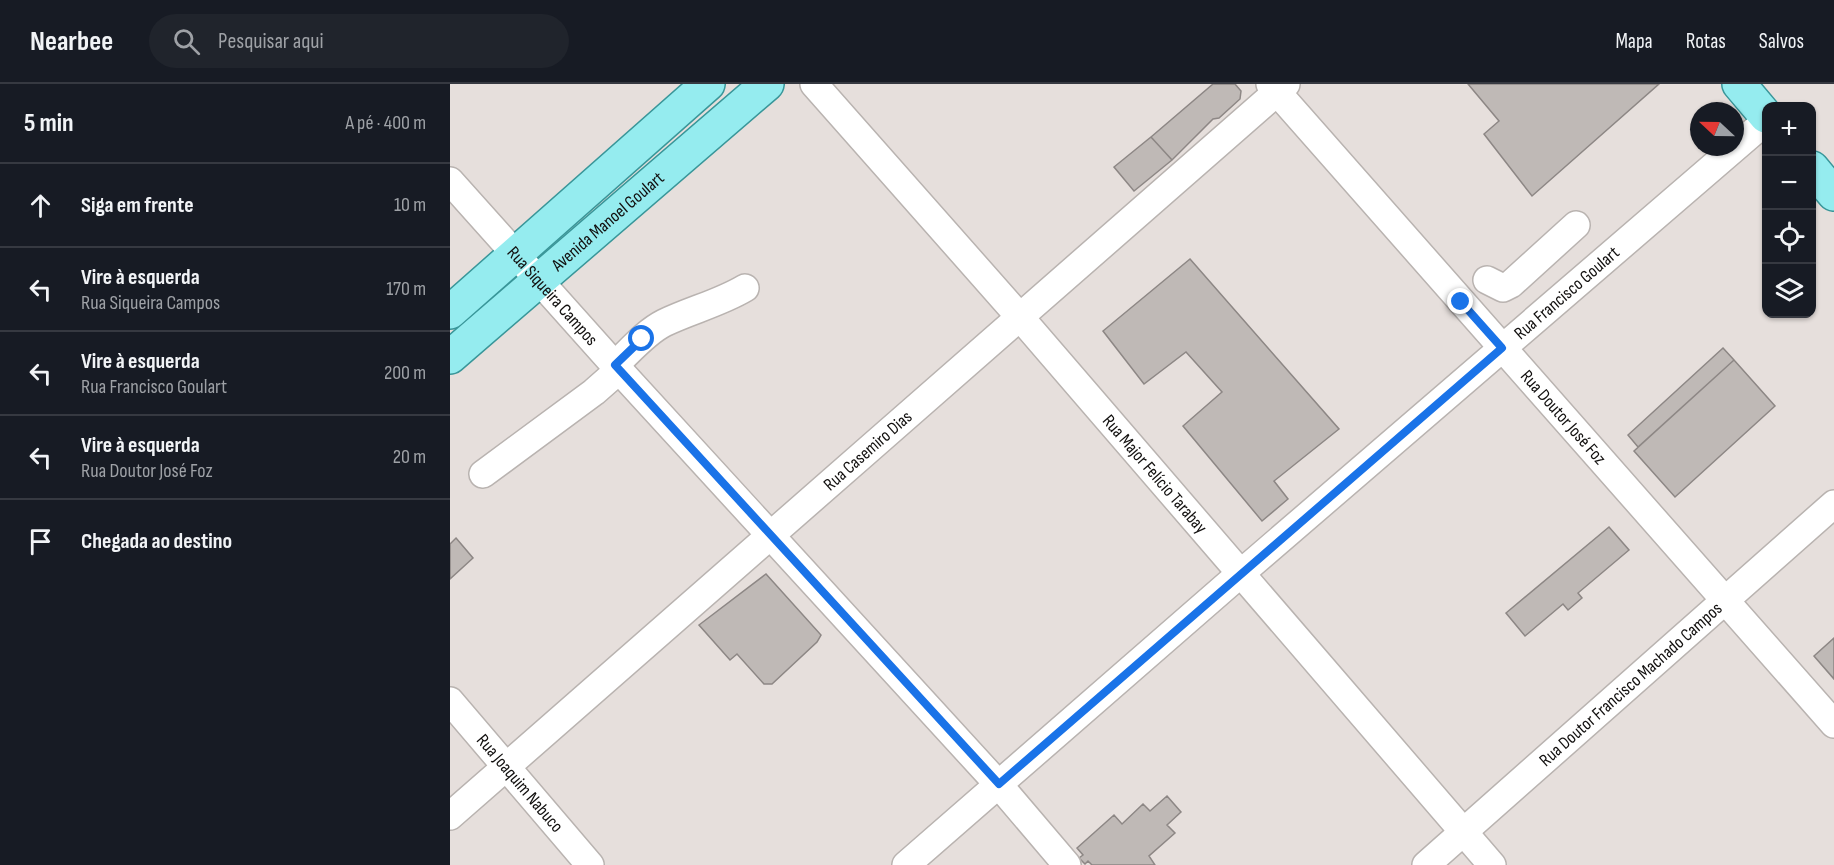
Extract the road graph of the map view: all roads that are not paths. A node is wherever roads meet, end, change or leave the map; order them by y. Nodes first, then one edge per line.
1 (708, 84) edge
2 (767, 84) edge
3 (814, 84) edge
4 (1739, 84) edge
5 (1278, 87) edge
6 (1762, 110) edge
7 (1762, 125) edge
8 (1816, 173) edge
9 (450, 181) edge
10 (1834, 194) edge
11 (1576, 225) dead end
12 (516, 255) junction
13 (1487, 280) dead end
14 (538, 281) junction
15 (745, 288) dead end
16 (450, 312) edge
17 (1019, 316) junction
18 (1502, 348) junction
19 (450, 357) edge
20 (617, 368) junction
21 (483, 474) dead end
22 (1834, 504) edge
23 (771, 537) junction
24 (1240, 574) junction
25 (1724, 600) junction
26 (450, 701) edge
27 (1834, 724) edge
28 (506, 767) junction
29 (999, 784) junction
30 (450, 816) edge
31 (1463, 833) junction
32 (590, 865) edge
33 (906, 865) edge
34 (1067, 865) edge
35 (1426, 865) edge
36 (1492, 865) edge

1 - 12 main road, Avenida Manoel Goulart
2 - 14 main road, Avenida Manoel Goulart
3 - 17 street, Rua Major Felício Tarabay
4 - 6 main road
5 - 17 street, Rua Casemiro Dias
5 - 18 street, Rua Doutor José Foz
7 - 18 street, Rua Francisco Goulart
8 - 10 main road
9 - 12 street, Rua Siqueira Campos
11 - 13 street
12 - 14 street, Rua Siqueira Campos
12 - 16 main road, Avenida Manoel Goulart
14 - 19 main road, Avenida Manoel Goulart
14 - 20 street, Rua Siqueira Campos
15 - 20 street
17 - 23 street, Rua Casemiro Dias
17 - 24 street, Rua Major Felício Tarabay
18 - 24 street, Rua Francisco Goulart
18 - 25 street, Rua Doutor José Foz
20 - 21 street
20 - 23 street, Rua Siqueira Campos
22 - 25 street, Rua Doutor Francisco Machado Campos
23 - 28 street, Rua Casemiro Dias
23 - 29 street, Rua Siqueira Campos
24 - 29 street, Rua Francisco Goulart
24 - 31 street, Rua Major Felício Tarabay
25 - 27 street, Rua Doutor José Foz
25 - 31 street, Rua Doutor Francisco Machado Campos
26 - 28 street, Rua Joaquim Nabuco
28 - 30 street, Rua Casemiro Dias
28 - 32 street, Rua Joaquim Nabuco
29 - 33 street, Rua Francisco Goulart
29 - 34 street, Rua Siqueira Campos
31 - 35 street, Rua Doutor Francisco Machado Campos
31 - 36 street, Rua Major Felício Tarabay

